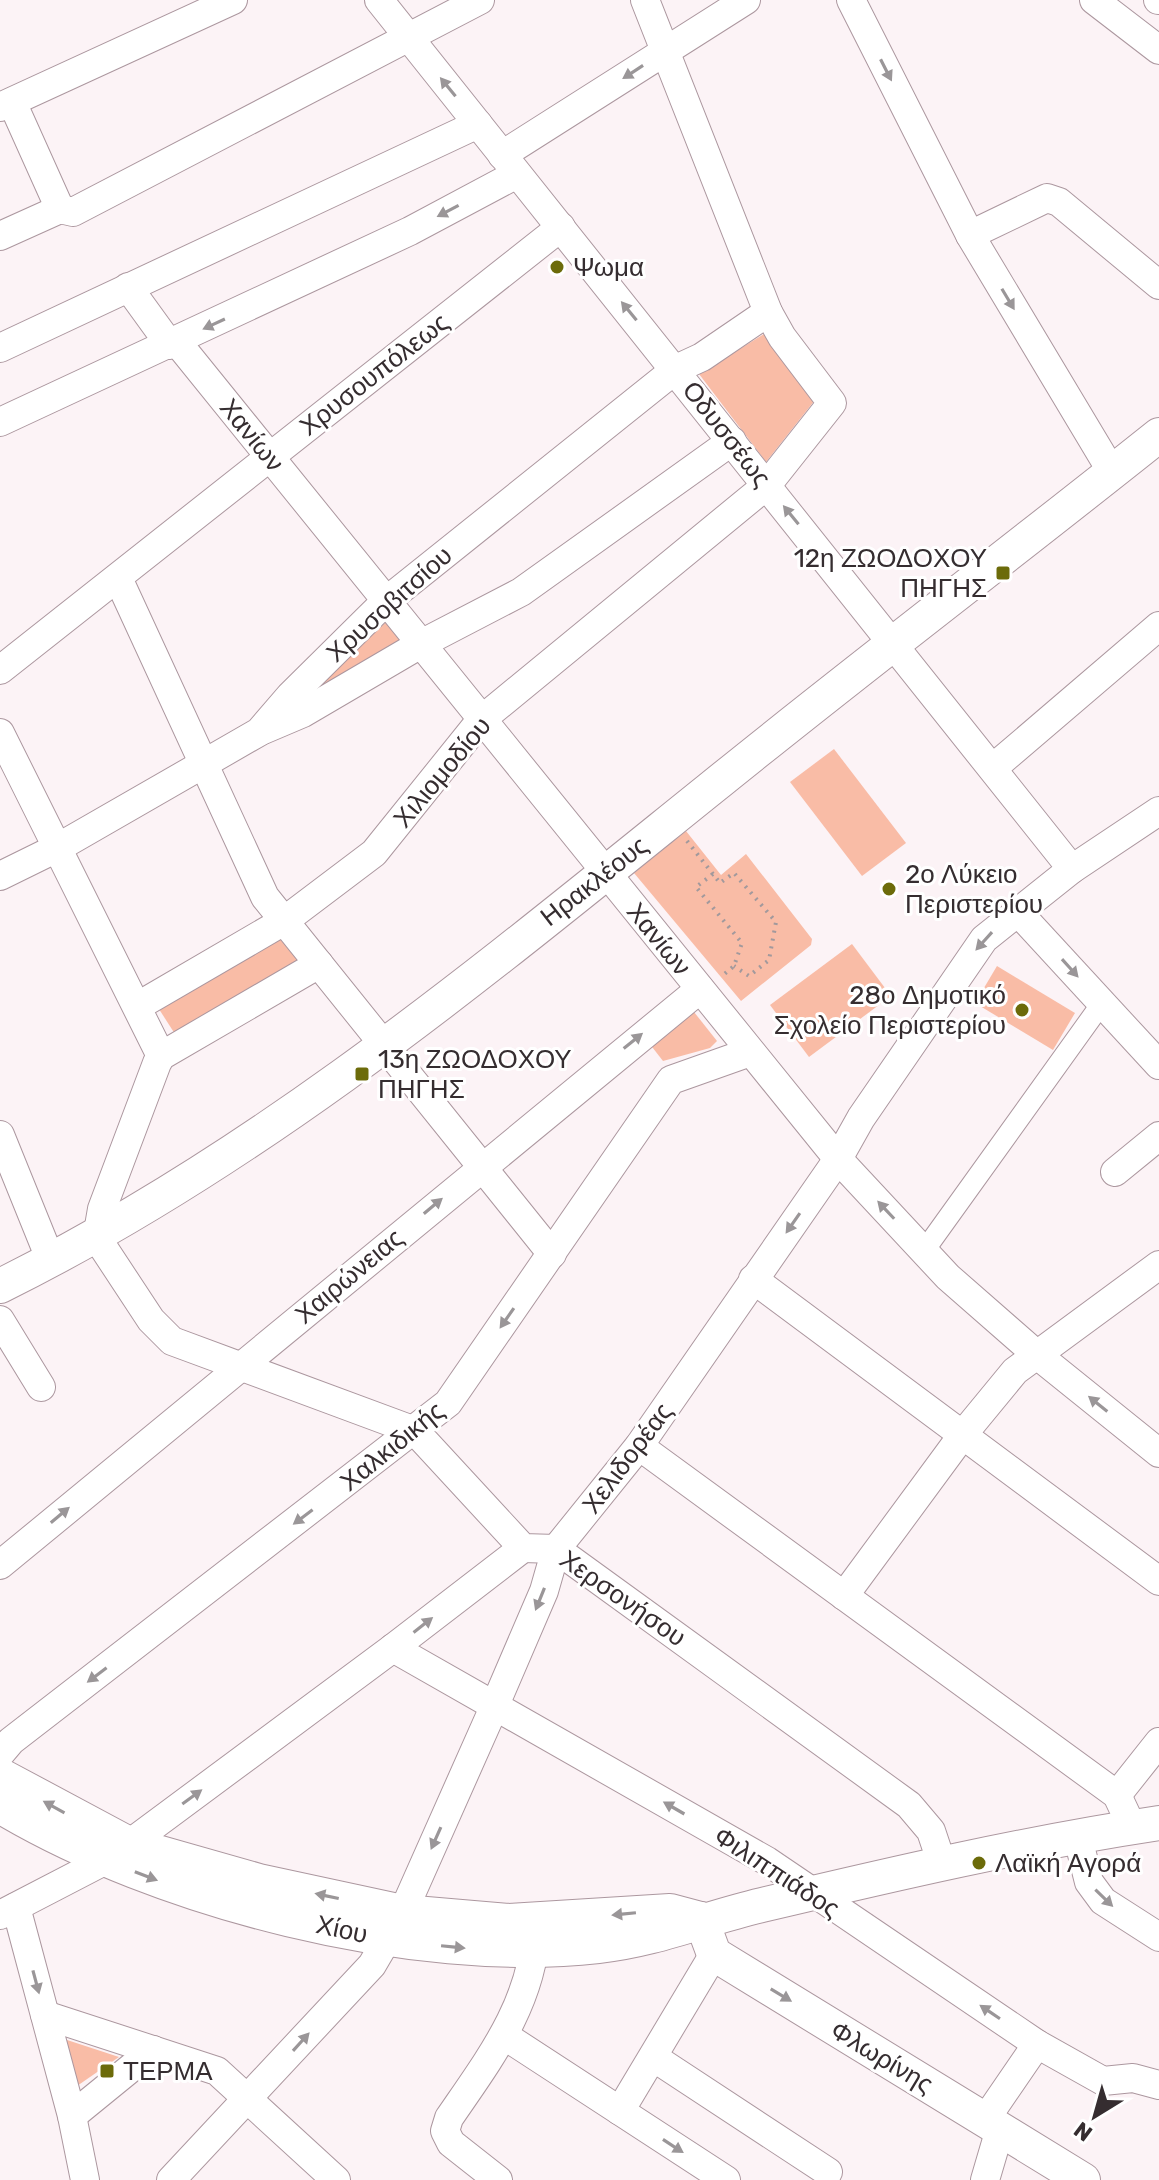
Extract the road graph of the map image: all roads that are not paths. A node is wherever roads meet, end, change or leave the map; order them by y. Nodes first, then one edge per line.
1 (233, 0) edge
2 (379, 0) edge
3 (480, 0) edge
4 (645, 0) edge
5 (746, 0) edge
6 (851, 0) edge
7 (1094, 0) edge
8 (408, 38) junction
9 (668, 50) junction
10 (1159, 50) edge
11 (6, 105) edge
12 (478, 124) junction
13 (509, 165) junction
14 (60, 209) junction
15 (561, 227) junction
16 (970, 235) junction
17 (0, 236) edge
18 (1159, 285) edge
19 (128, 287) junction
20 (768, 312) junction
21 (173, 344) junction
22 (0, 348) edge
23 (676, 369) junction
24 (0, 422) edge
25 (1159, 435) edge
26 (732, 441) junction
27 (269, 456) junction
28 (1112, 472) junction
29 (767, 485) junction
30 (118, 578) junction
31 (385, 602) junction
32 (1159, 626) edge
33 (893, 641) junction
34 (419, 645) junction
35 (0, 670) edge
36 (481, 720) junction
37 (259, 732) junction
38 (0, 733) edge
39 (206, 765) junction
40 (993, 768) junction
41 (1159, 811) edge
42 (59, 847) junction
43 (1072, 869) junction
44 (604, 873) junction
45 (0, 876) edge
46 (1017, 911) junction
47 (284, 921) junction
48 (319, 964) junction
49 (701, 990) junction
50 (1102, 1003) junction
51 (138, 1006) junction
52 (386, 1045) junction
53 (750, 1052) junction
54 (161, 1056) junction
55 (1159, 1065) edge
56 (0, 1135) edge
57 (1159, 1136) edge
58 (838, 1159) junction
59 (482, 1165) junction
60 (1115, 1172) dead end
61 (97, 1238) junction
62 (924, 1251) junction
63 (552, 1254) junction
64 (51, 1261) junction
65 (1159, 1265) edge
66 (753, 1279) junction
67 (0, 1286) edge
68 (0, 1320) edge
69 (1036, 1354) junction
70 (241, 1367) junction
71 (41, 1387) dead end
72 (415, 1431) junction
73 (964, 1433) junction
74 (639, 1446) junction
75 (1159, 1453) edge
76 (523, 1548) junction
77 (556, 1549) junction
78 (0, 1565) edge
79 (1159, 1581) edge
80 (844, 1596) junction
81 (393, 1648) junction
82 (495, 1705) junction
83 (1159, 1742) edge
84 (0, 1754) edge
85 (0, 1775) edge
86 (1117, 1795) junction
87 (0, 1806) edge
88 (1145, 1825) edge
89 (1078, 1838) junction
90 (117, 1852) junction
91 (942, 1864) junction
92 (811, 1893) junction
93 (8, 1911) edge
94 (701, 1919) junction
95 (396, 1925) junction
96 (536, 1935) junction
97 (1159, 1937) edge
98 (714, 1954) junction
99 (45, 2015) junction
100 (505, 2036) junction
101 (1037, 2044) junction
102 (153, 2050) junction
103 (653, 2057) junction
104 (1159, 2085) edge
105 (249, 2100) junction
106 (620, 2111) junction
107 (72, 2116) junction
108 (992, 2125) junction
109 (828, 2172) dead end
110 (85, 2180) edge
111 (171, 2180) edge
112 (336, 2180) edge
113 (498, 2180) edge
114 (726, 2180) edge
115 (985, 2180) edge
116 (1083, 2180) edge

1 - 11 street
2 - 8 street, Οδυσσέως
3 - 8 street
4 - 9 street
5 - 9 street
6 -> 16 street
7 - 10 street
12 -> 8 street, Οδυσσέως
8 - 14 street
9 -> 13 street
9 - 20 street
11 - 14 street
12 - 13 street, Οδυσσέως
12 - 19 street
13 - 15 street, Οδυσσέως
13 -> 21 street
14 - 17 street
23 -> 15 street, Οδυσσέως
15 - 27 street, Χρυσουπόλεως
16 - 18 street
16 -> 28 street
19 - 21 street, Χανίων
19 - 22 street
20 - 23 street, Χρυσοβιτσίου
20 - 29 street, Χιλιομοδίου
21 - 24 street
21 - 27 street, Χανίων
23 - 26 street, Οδυσσέως
23 - 31 street, Χρυσοβιτσίου
25 - 28 street, Ηρακλέους
26 - 29 street, Οδυσσέως
26 - 34 street
27 - 30 street, Χρυσουπόλεως
27 - 31 street, Χανίων
28 - 33 street, Ηρακλέους
33 -> 29 street, Οδυσσέως
29 - 36 street, Χιλιομοδίου
30 - 35 street, Χρυσουπόλεως
30 - 39 street
31 - 34 street, Χανίων
31 - 37 street, Χρυσοβιτσίου
32 - 40 street
33 - 40 street, Οδυσσέως
33 - 44 street, Ηρακλέους
34 - 36 street, Χανίων
34 - 37 street
36 - 44 street, Χανίων
36 - 47 street, Χιλιομοδίου
37 - 39 street, Χρυσοβιτσίου
38 - 42 street
39 - 42 street, Χρυσοβιτσίου
39 - 47 street
40 - 43 street, Οδυσσέως
41 - 43 street, Χελιδορέας
42 - 45 street, Χρυσοβιτσίου
42 - 51 street
43 - 46 street, Χελιδορέας
44 - 49 street, Χανίων
44 - 52 street, Ηρακλέους
46 -> 50 street
46 -> 58 street, Χελιδορέας
47 - 48 street
47 - 51 street, Χιλιομοδίου
48 - 52 street
48 - 54 street
49 - 53 street, Χανίων
59 -> 49 street, Χαιρώνειας
50 - 55 street
50 - 62 street
51 - 54 street
52 - 59 street
52 - 61 street, Ηρακλέους
53 - 58 street, Χανίων
53 - 63 street, Χαλκιδικής
54 - 61 street
56 - 64 street
57 - 60 street
62 -> 58 street, Χανίων
58 -> 66 street, Χελιδορέας
59 - 63 street
70 -> 59 street, Χαιρώνειας
61 - 64 street, Ηρακλέους
61 - 70 street, Χερσονήσου
62 - 69 street, Χανίων
63 -> 72 street, Χαλκιδικής
64 - 67 street, Ηρακλέους
65 - 69 street
66 - 73 street
66 - 74 street, Χελιδορέας
68 - 71 street
69 - 73 street
75 -> 69 street, Χανίων
70 - 72 street, Χερσονήσου
78 -> 70 street, Χαιρώνειας
72 - 76 street, Χερσονήσου
72 -> 84 street, Χαλκιδικής
73 - 79 street
73 - 80 street
74 - 77 street, Χελιδορέας
74 - 80 street
76 - 77 street, Χερσονήσου
81 -> 76 street
77 -> 82 street, Χελιδορέας
77 - 91 street, Χερσονήσου
80 - 86 street
81 - 82 street, Φιλιππιάδος
90 -> 81 street
92 -> 82 street, Φιλιππιάδος
82 -> 95 street, Χελιδορέας
83 - 86 street
90 -> 85 street, Χίου
86 - 88 street
87 - 90 street, Χίου
88 - 89 street, Χίου
89 - 91 street, Χίου
89 -> 97 street
90 - 93 street
90 - 95 street, Χίου
91 - 92 street, Χίου
92 - 94 street, Χίου
101 -> 92 street, Φιλιππιάδος
93 -> 99 street
94 - 96 street, Χίου
94 - 98 street
95 - 96 street, Χίου
105 -> 95 street, Χελιδορέας
96 - 100 street
98 - 103 street
98 -> 108 street, Φλωρίνης
99 - 102 street
99 - 107 street
100 - 106 street
100 - 113 street
101 - 104 street, Φιλιππιάδος
101 - 108 street
102 - 105 street
102 - 107 street
103 - 106 street
103 - 109 street
105 - 111 street, Χελιδορέας
105 - 112 street
106 -> 114 street
107 - 110 street
108 - 115 street
108 - 116 street, Φλωρίνης

